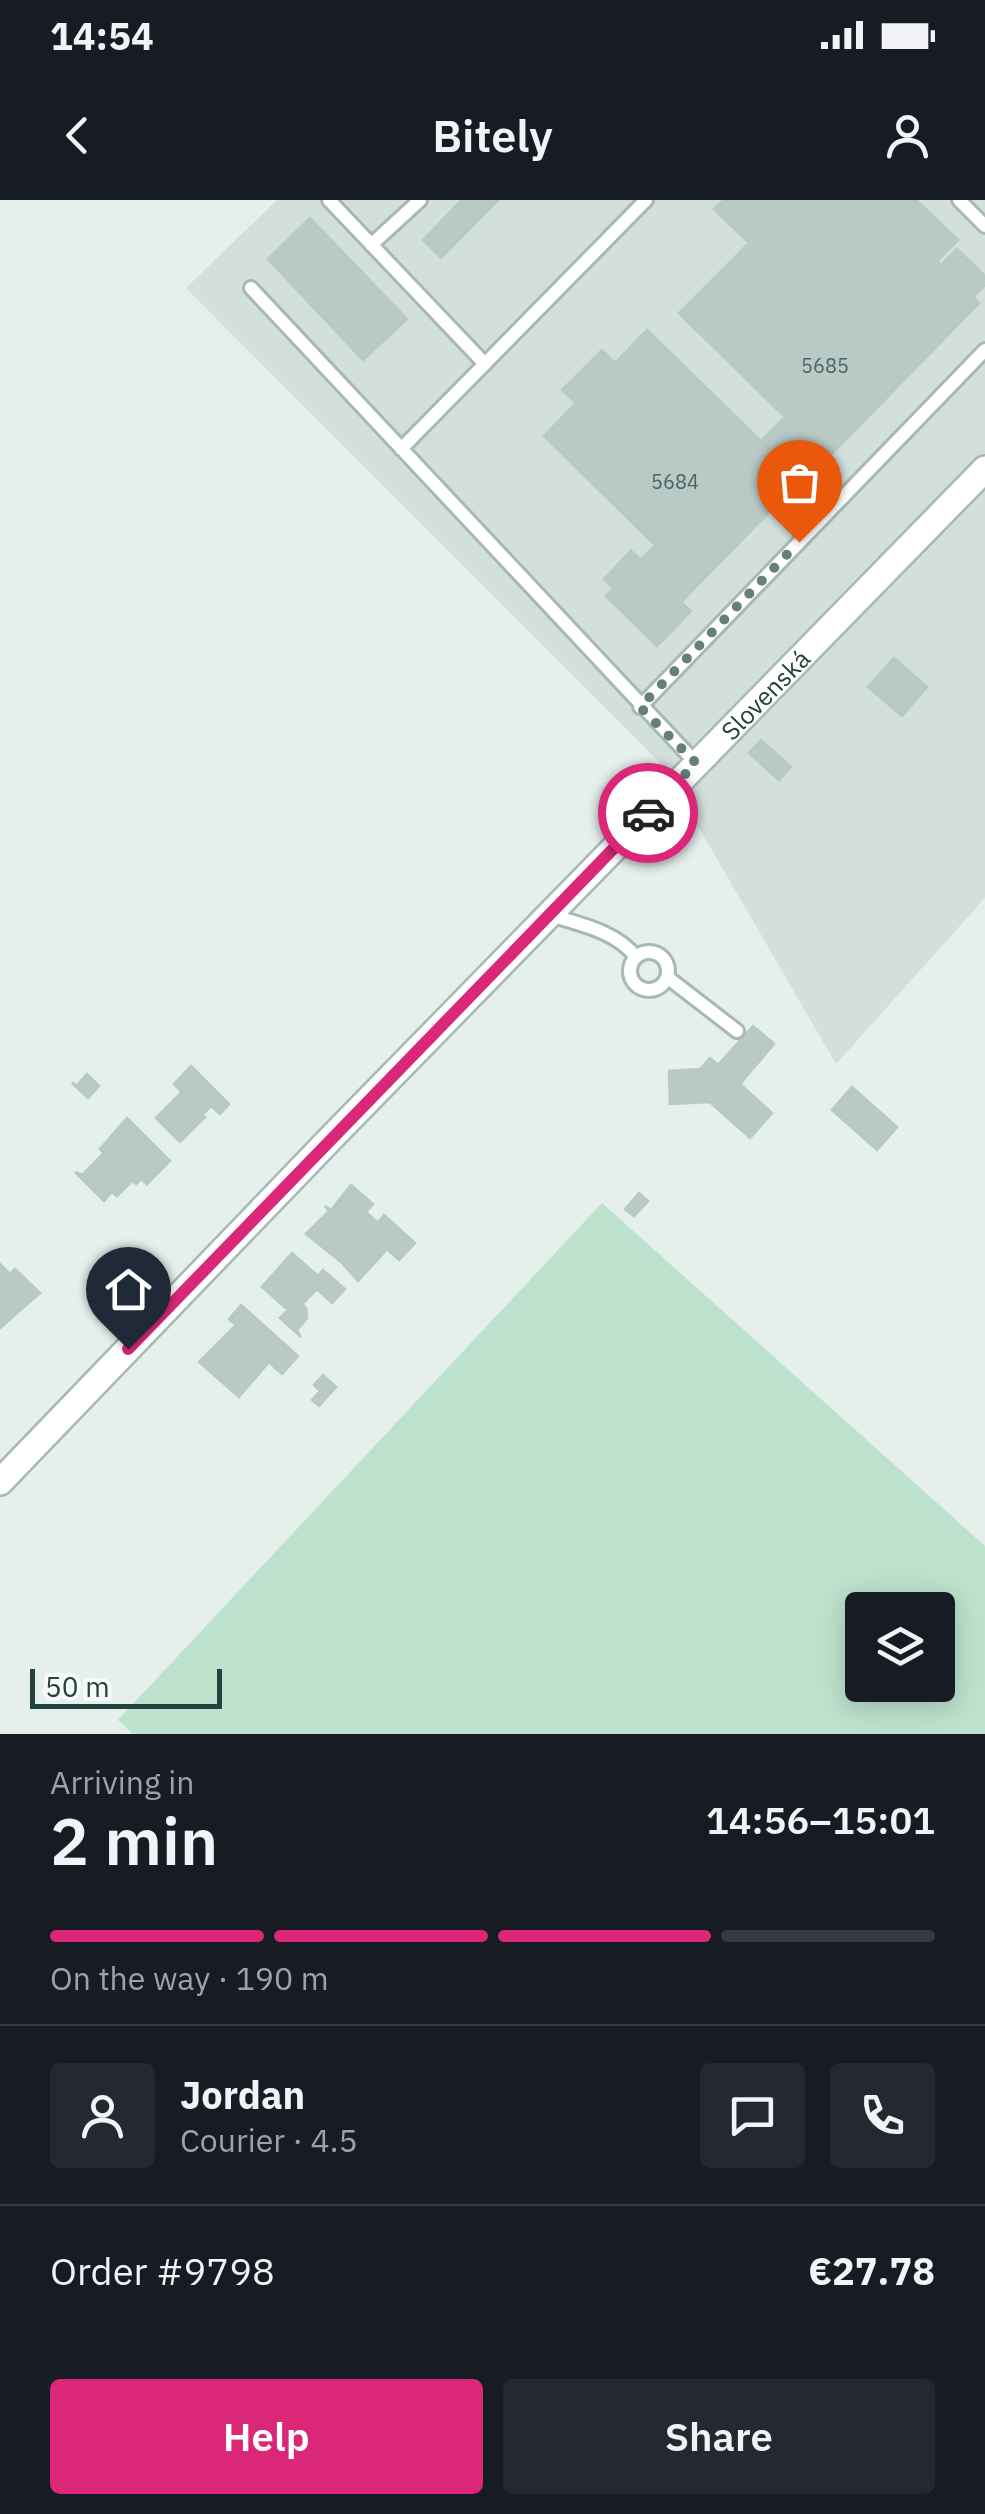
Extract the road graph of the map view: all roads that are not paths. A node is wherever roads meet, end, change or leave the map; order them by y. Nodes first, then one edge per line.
1 (329, 200) edge
2 (420, 200) edge
3 (646, 200) edge
4 (959, 200) edge
5 (985, 226) edge
6 (371, 245) junction
7 (252, 288) dead end
8 (985, 350) edge
9 (484, 364) junction
10 (401, 449) junction
11 (985, 469) edge
12 (640, 707) junction
13 (696, 763) junction
14 (548, 915) junction
15 (636, 957) junction
16 (667, 977) junction
17 (736, 1031) dead end
18 (0, 1482) edge

1 - 6 lane
2 - 6 lane
3 - 9 lane
4 - 5 lane
6 - 9 lane
7 - 10 lane
8 - 12 lane
9 - 10 lane
10 - 12 lane
11 - 13 street, Slovenská
12 - 13 lane
13 - 14 street, Slovenská
14 - 15 lane
14 - 18 street, Slovenská
15 - 16 lane
15 - 16 lane
16 - 17 lane

